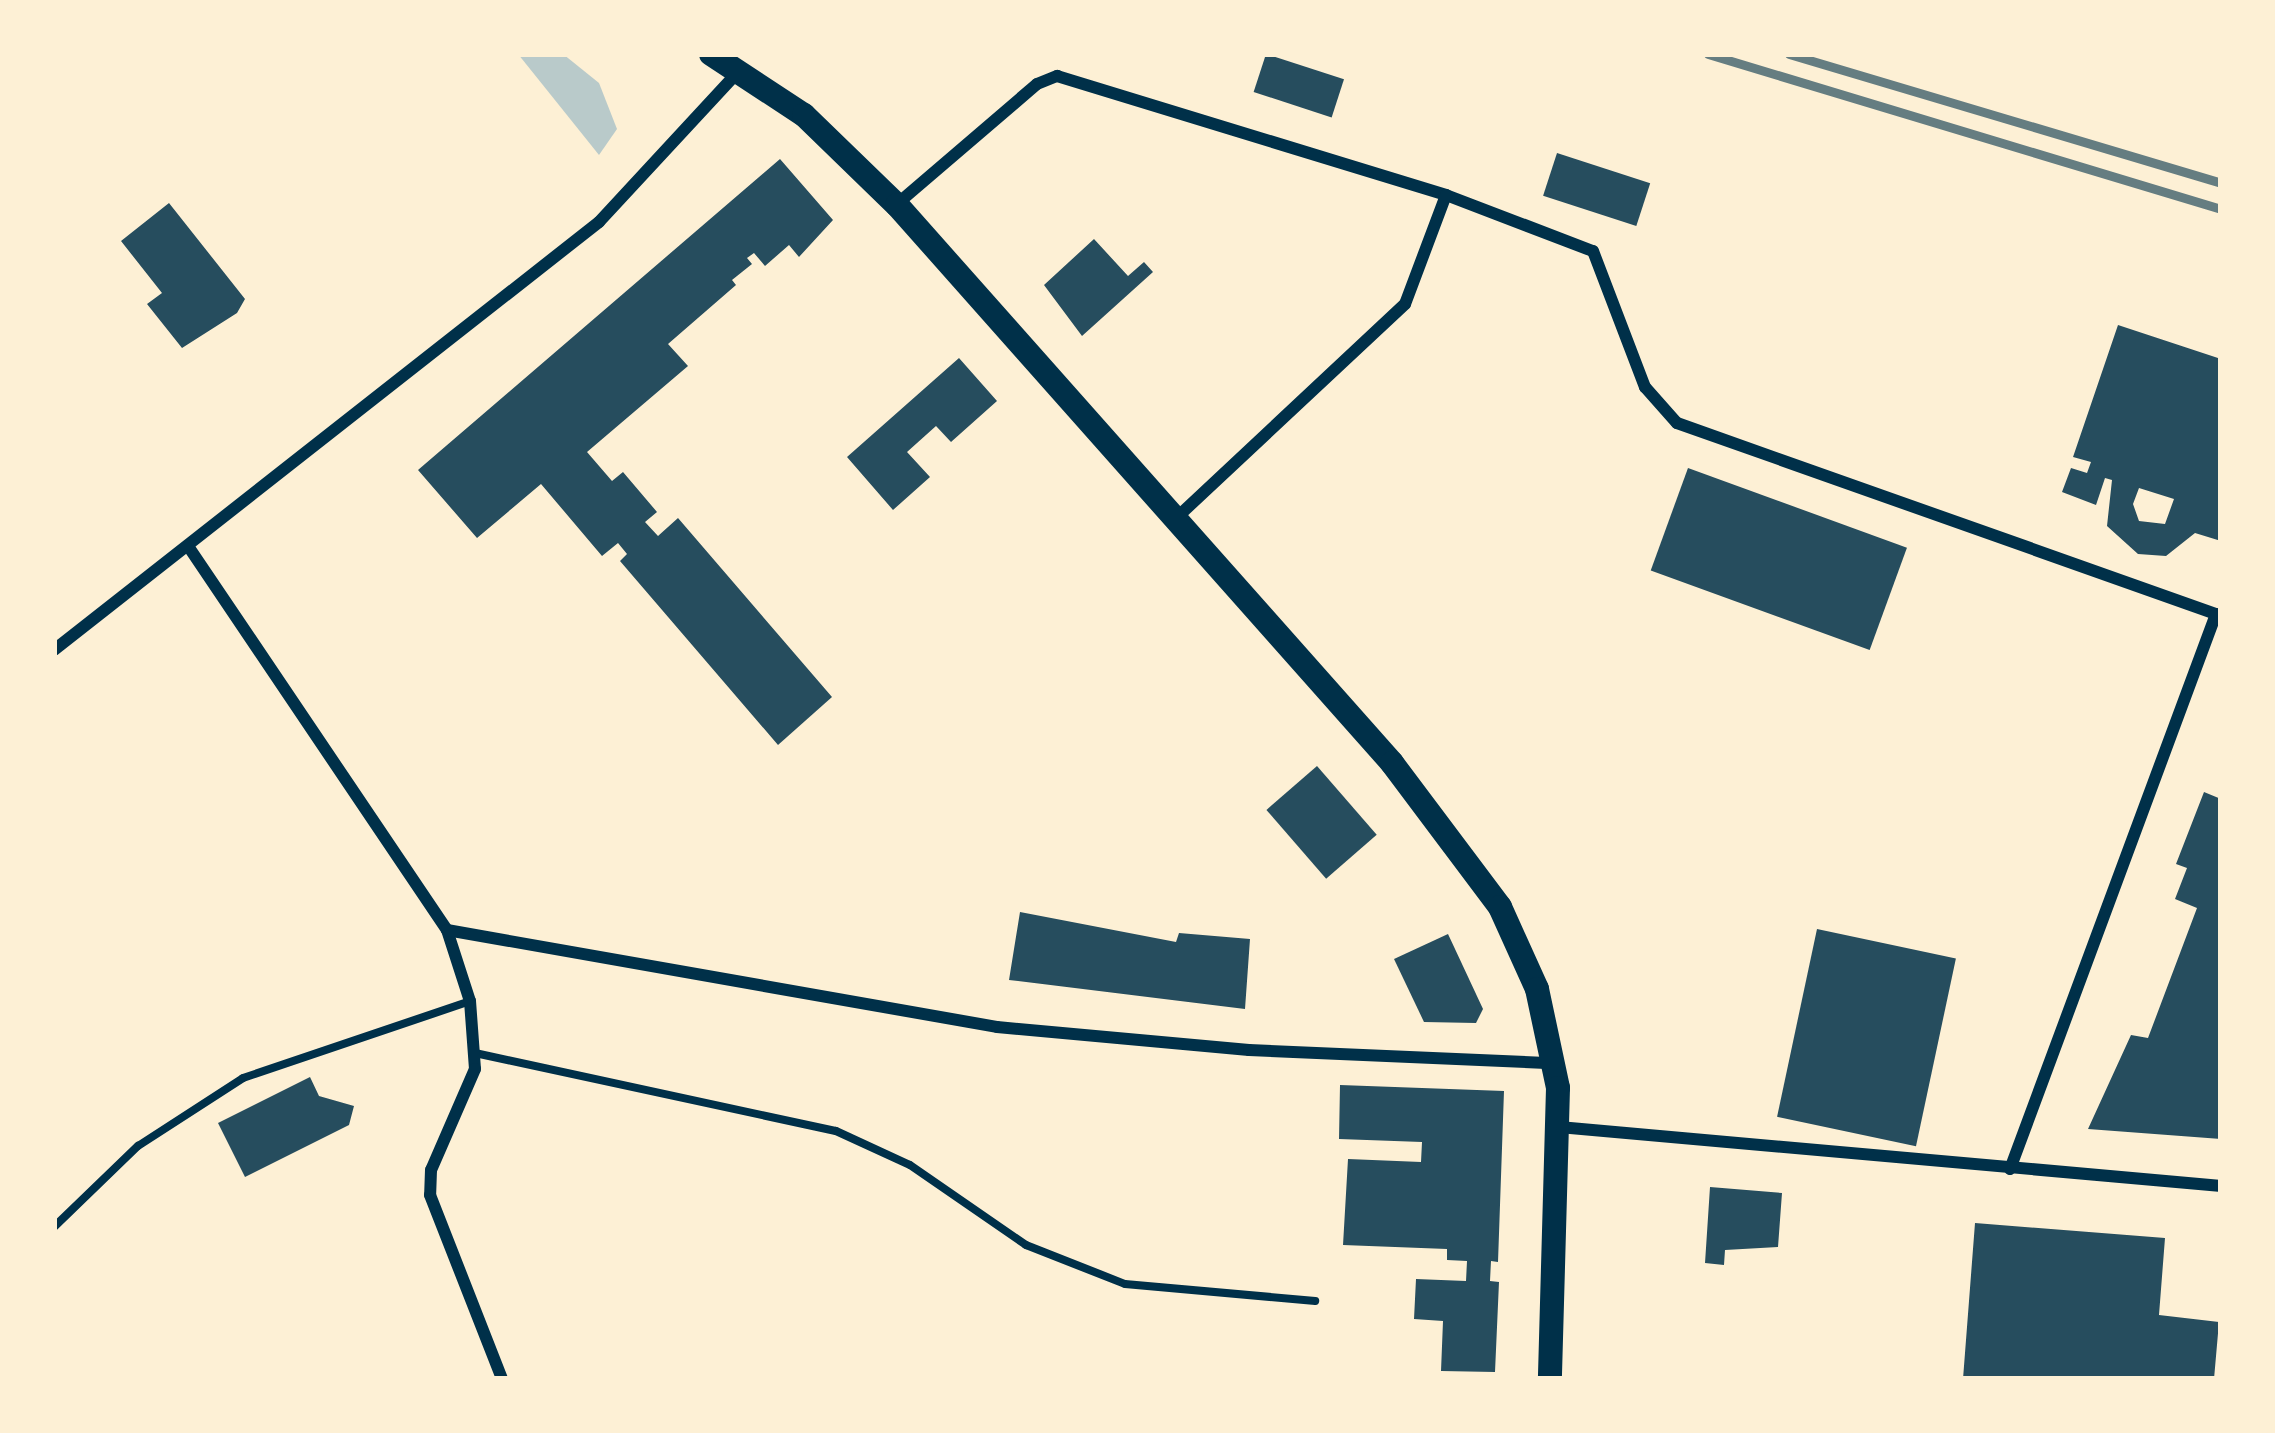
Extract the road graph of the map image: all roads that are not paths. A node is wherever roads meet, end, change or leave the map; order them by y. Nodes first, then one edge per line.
1 (711, 54) edge
2 (740, 70) junction
3 (1446, 195) junction
4 (897, 205) junction
5 (1176, 518) junction
6 (188, 546) junction
7 (2218, 615) edge
8 (54, 650) edge
9 (447, 930) junction
10 (470, 1001) junction
11 (475, 1053) junction
12 (1555, 1063) junction
13 (1558, 1127) junction
14 (2010, 1169) junction
15 (2221, 1186) edge
16 (54, 1227) edge
17 (1315, 1301) dead end
18 (502, 1379) edge
19 (1550, 1379) edge

1 - 2 main road
2 - 4 main road
2 - 6 street
3 - 4 street
3 - 5 street
3 - 7 street
4 - 5 main road
5 - 12 main road
6 - 8 street
6 - 9 street
7 - 14 street
9 - 10 street
9 - 12 street
10 - 11 street
10 - 16 lane
11 - 17 lane
11 - 18 street
12 - 13 main road
13 - 14 street
13 - 19 main road
14 - 15 street

